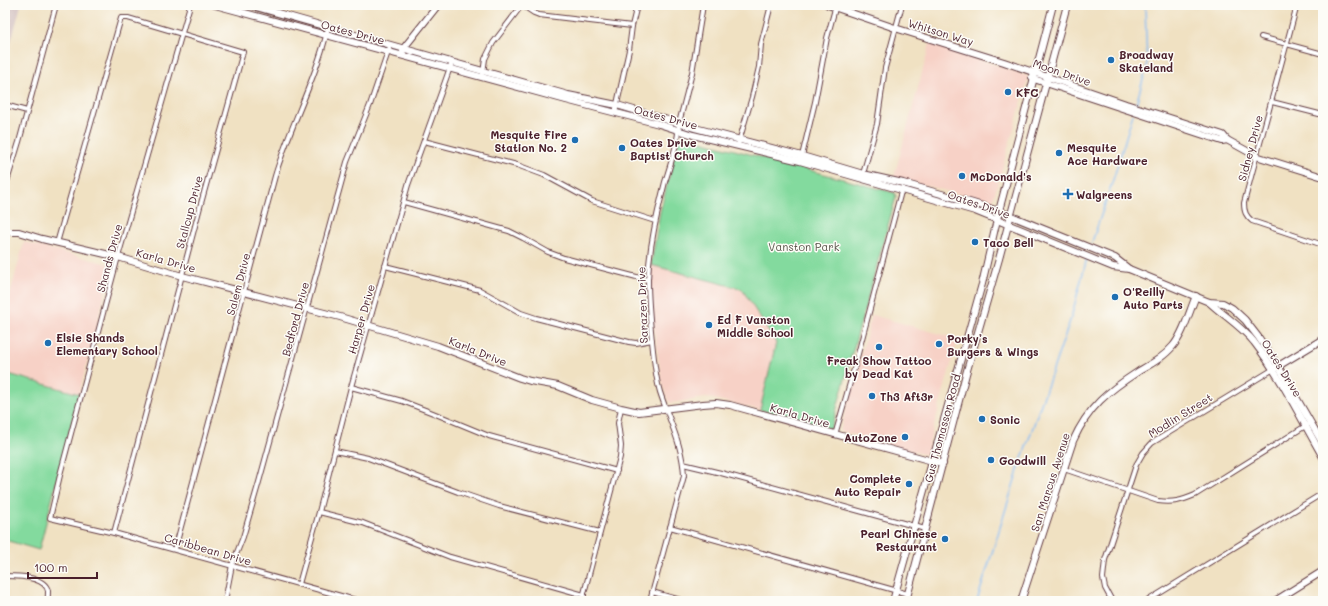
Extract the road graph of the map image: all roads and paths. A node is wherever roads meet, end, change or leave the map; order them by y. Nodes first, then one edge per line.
1 (56, 5) edge
2 (190, 5) edge
3 (215, 5) edge
4 (249, 5) edge
5 (438, 5) edge
6 (522, 5) edge
7 (637, 5) edge
8 (703, 5) edge
9 (770, 5) edge
10 (828, 5) edge
11 (902, 5) edge
12 (1054, 5) edge
13 (1067, 5) edge
14 (1297, 5) edge
15 (836, 6) edge
16 (632, 26) junction
17 (328, 28) junction
18 (895, 28) junction
19 (181, 33) junction
20 (327, 35) junction
21 (1261, 37) dead end
22 (1288, 45) junction
23 (389, 48) junction
24 (402, 52) junction
25 (1323, 54) edge
26 (452, 62) junction
27 (450, 68) junction
28 (483, 70) junction
29 (1025, 70) joint
30 (1034, 76) junction
31 (482, 77) junction
32 (1047, 80) junction
33 (1272, 102) junction
34 (5, 105) edge
35 (616, 105) junction
36 (27, 111) junction
37 (615, 113) junction
38 (1323, 115) edge
39 (679, 123) junction
40 (678, 130) junction
41 (424, 141) junction
42 (738, 142) junction
43 (1256, 156) junction
44 (801, 159) junction
45 (5, 170) edge
46 (11, 172) junction
47 (862, 177) junction
48 (1323, 177) edge
49 (903, 183) junction
50 (5, 188) edge
51 (901, 190) junction
52 (404, 202) junction
53 (999, 212) junction
54 (1010, 216) junction
55 (997, 220) junction
56 (655, 221) junction
57 (1008, 224) junction
58 (5, 232) edge
59 (57, 242) junction
60 (1323, 245) edge
61 (118, 256) junction
62 (385, 266) junction
63 (1129, 269) junction
64 (182, 276) junction
65 (648, 280) junction
66 (245, 292) junction
67 (1196, 296) junction
68 (307, 309) junction
69 (369, 326) junction
70 (967, 337) junction
71 (1323, 339) edge
72 (652, 340) junction
73 (976, 340) junction
74 (1275, 368) junction
75 (351, 387) junction
76 (621, 408) junction
77 (666, 409) junction
78 (1308, 425) junction
79 (835, 435) junction
80 (1323, 444) edge
81 (335, 451) junction
82 (1323, 457) edge
83 (933, 462) junction
84 (683, 464) junction
85 (943, 464) junction
86 (1064, 469) junction
87 (617, 471) junction
88 (1127, 491) junction
89 (1323, 493) edge
90 (319, 512) junction
91 (50, 518) joint
92 (914, 526) junction
93 (670, 527) junction
94 (925, 529) junction
95 (114, 532) junction
96 (600, 532) junction
97 (175, 549) junction
98 (232, 565) junction
99 (1323, 571) edge
100 (5, 576) edge
101 (299, 584) junction
102 (896, 591) junction
103 (652, 592) junction
104 (908, 594) junction
105 (584, 595) junction
106 (47, 601) edge
107 (225, 601) edge
108 (360, 601) edge
109 (582, 601) edge
110 (650, 601) edge
111 (684, 601) edge
112 (893, 601) edge
113 (906, 601) edge
114 (1021, 601) edge
115 (1112, 601) edge
116 (1147, 601) edge
117 (1275, 601) edge

1 - 36 street
2 - 19 street, Shands Drive
3 - 20 main road, Oates Drive
4 - 17 main road, Oates Drive
5 - 24 main road
6 - 16 street
6 - 28 street
7 - 16 street
8 - 39 street, Sarazen Drive
9 - 42 street
10 - 15 main road, Whitson Way
11 - 18 street
12 - 30 main road, Gus Thomasson Road
13 - 32 main road, Gus Thomasson Road
14 - 22 street, Sidney Drive
15 - 18 main road, Whitson Way
15 - 44 street
16 - 35 street
17 - 20 street, Salem Drive
17 - 23 main road, Oates Drive
18 - 29 main road, Whitson Way
18 - 47 street
19 - 59 street
19 - 61 street, Shands Drive
19 - 64 street, Stallcup Drive
20 - 23 main road, Oates Drive
20 - 66 street, Salem Drive
21 - 22 street
22 - 25 street
22 - 33 street, Sidney Drive
23 - 24 main road, Oates Drive
23 - 68 street, Bedford Drive
24 - 26 main road, Oates Drive
24 - 27 main road, Oates Drive
26 - 27 street, Harper Drive
26 - 28 main road, Oates Drive
27 - 31 main road, Oates Drive
27 - 41 street, Harper Drive
28 - 31 street
28 - 35 main road, Oates Drive
29 - 30 main road, Moon Drive
30 - 32 main road, Moon Drive
30 - 53 main road, Gus Thomasson Road
31 - 37 main road, Oates Drive
32 - 43 main road, Moon Drive
32 - 54 main road, Gus Thomasson Road
33 - 38 street
33 - 43 street, Sidney Drive
34 - 36 street
35 - 37 street
35 - 39 main road, Oates Drive
36 - 46 street
37 - 40 main road, Oates Drive
39 - 40 street, Sarazen Drive
39 - 42 main road, Oates Drive
40 - 42 main road, Oates Drive
40 - 56 street, Sarazen Drive
41 - 52 street, Harper Drive
41 - 56 street
42 - 44 main road, Oates Drive
43 - 48 main road, Moon Drive
43 - 60 street, Sidney Drive
44 - 47 main road, Oates Drive
45 - 46 street
46 - 50 street
47 - 49 main road, Oates Drive
47 - 51 main road, Oates Drive
49 - 51 street
49 - 53 main road, Oates Drive
51 - 55 main road, Oates Drive
51 - 79 street
52 - 62 street, Harper Drive
52 - 65 street
53 - 54 main road, Oates Drive
53 - 55 main road, Gus Thomasson Road
54 - 57 main road, Gus Thomasson Road
54 - 63 main road, Oates Drive
55 - 57 main road, Oates Drive
55 - 70 main road, Gus Thomasson Road
56 - 65 street, Sarazen Drive
57 - 63 main road, Oates Drive
57 - 73 main road, Gus Thomasson Road
58 - 59 main road, Karla Drive
59 - 61 main road, Karla Drive
61 - 64 main road, Karla Drive
61 - 91 street, Shands Drive
62 - 69 street, Harper Drive
62 - 72 street
63 - 67 main road, Oates Drive
64 - 66 main road, Karla Drive
64 - 95 street, Stallcup Drive
65 - 72 street, Sarazen Drive
66 - 68 main road, Karla Drive
66 - 97 street, Salem Drive
67 - 74 main road, Oates Drive
67 - 86 main road, San Marcus Avenue
68 - 69 main road, Karla Drive
68 - 98 street, Bedford Drive
69 - 75 street, Harper Drive
69 - 76 main road, Karla Drive
70 - 73 main road
70 - 83 main road, Gus Thomasson Road
71 - 74 main road, Modlin Street
72 - 77 street, Sarazen Drive
73 - 85 main road, Gus Thomasson Road
74 - 78 main road, Oates Drive
74 - 88 street, Modlin Street
75 - 81 street, Harper Drive
75 - 87 street
76 - 77 main road, Karla Drive
76 - 87 street
77 - 79 main road, Karla Drive
77 - 84 street, Sarazen Drive
78 - 80 main road, Oates Drive
78 - 82 main road, Oates Drive
78 - 88 street
79 - 83 main road, Karla Drive
81 - 90 street, Harper Drive
81 - 96 street
83 - 85 main road, Karla Drive
83 - 92 main road, Gus Thomasson Road
84 - 92 street
84 - 93 street, Sarazen Drive
85 - 94 main road, Gus Thomasson Road
86 - 88 street
86 - 114 main road, San Marcus Avenue
87 - 96 street
88 - 115 street, Modlin Street
89 - 116 street
90 - 101 street, Harper Drive
90 - 105 street
91 - 95 street, Caribbean Drive
92 - 94 street
92 - 102 main road, Gus Thomasson Road
93 - 102 street
93 - 103 street, Sarazen Drive
94 - 104 main road, Gus Thomasson Road
95 - 97 street, Caribbean Drive
96 - 105 street
97 - 98 street, Caribbean Drive
98 - 101 street, Caribbean Drive
98 - 107 street, Bedford Drive
99 - 117 main road
100 - 106 street
101 - 108 street, Caribbean Drive
102 - 104 street
102 - 112 main road, Gus Thomasson Road
103 - 110 street, Sarazen Drive
103 - 111 street
104 - 113 main road, Gus Thomasson Road
105 - 109 street

